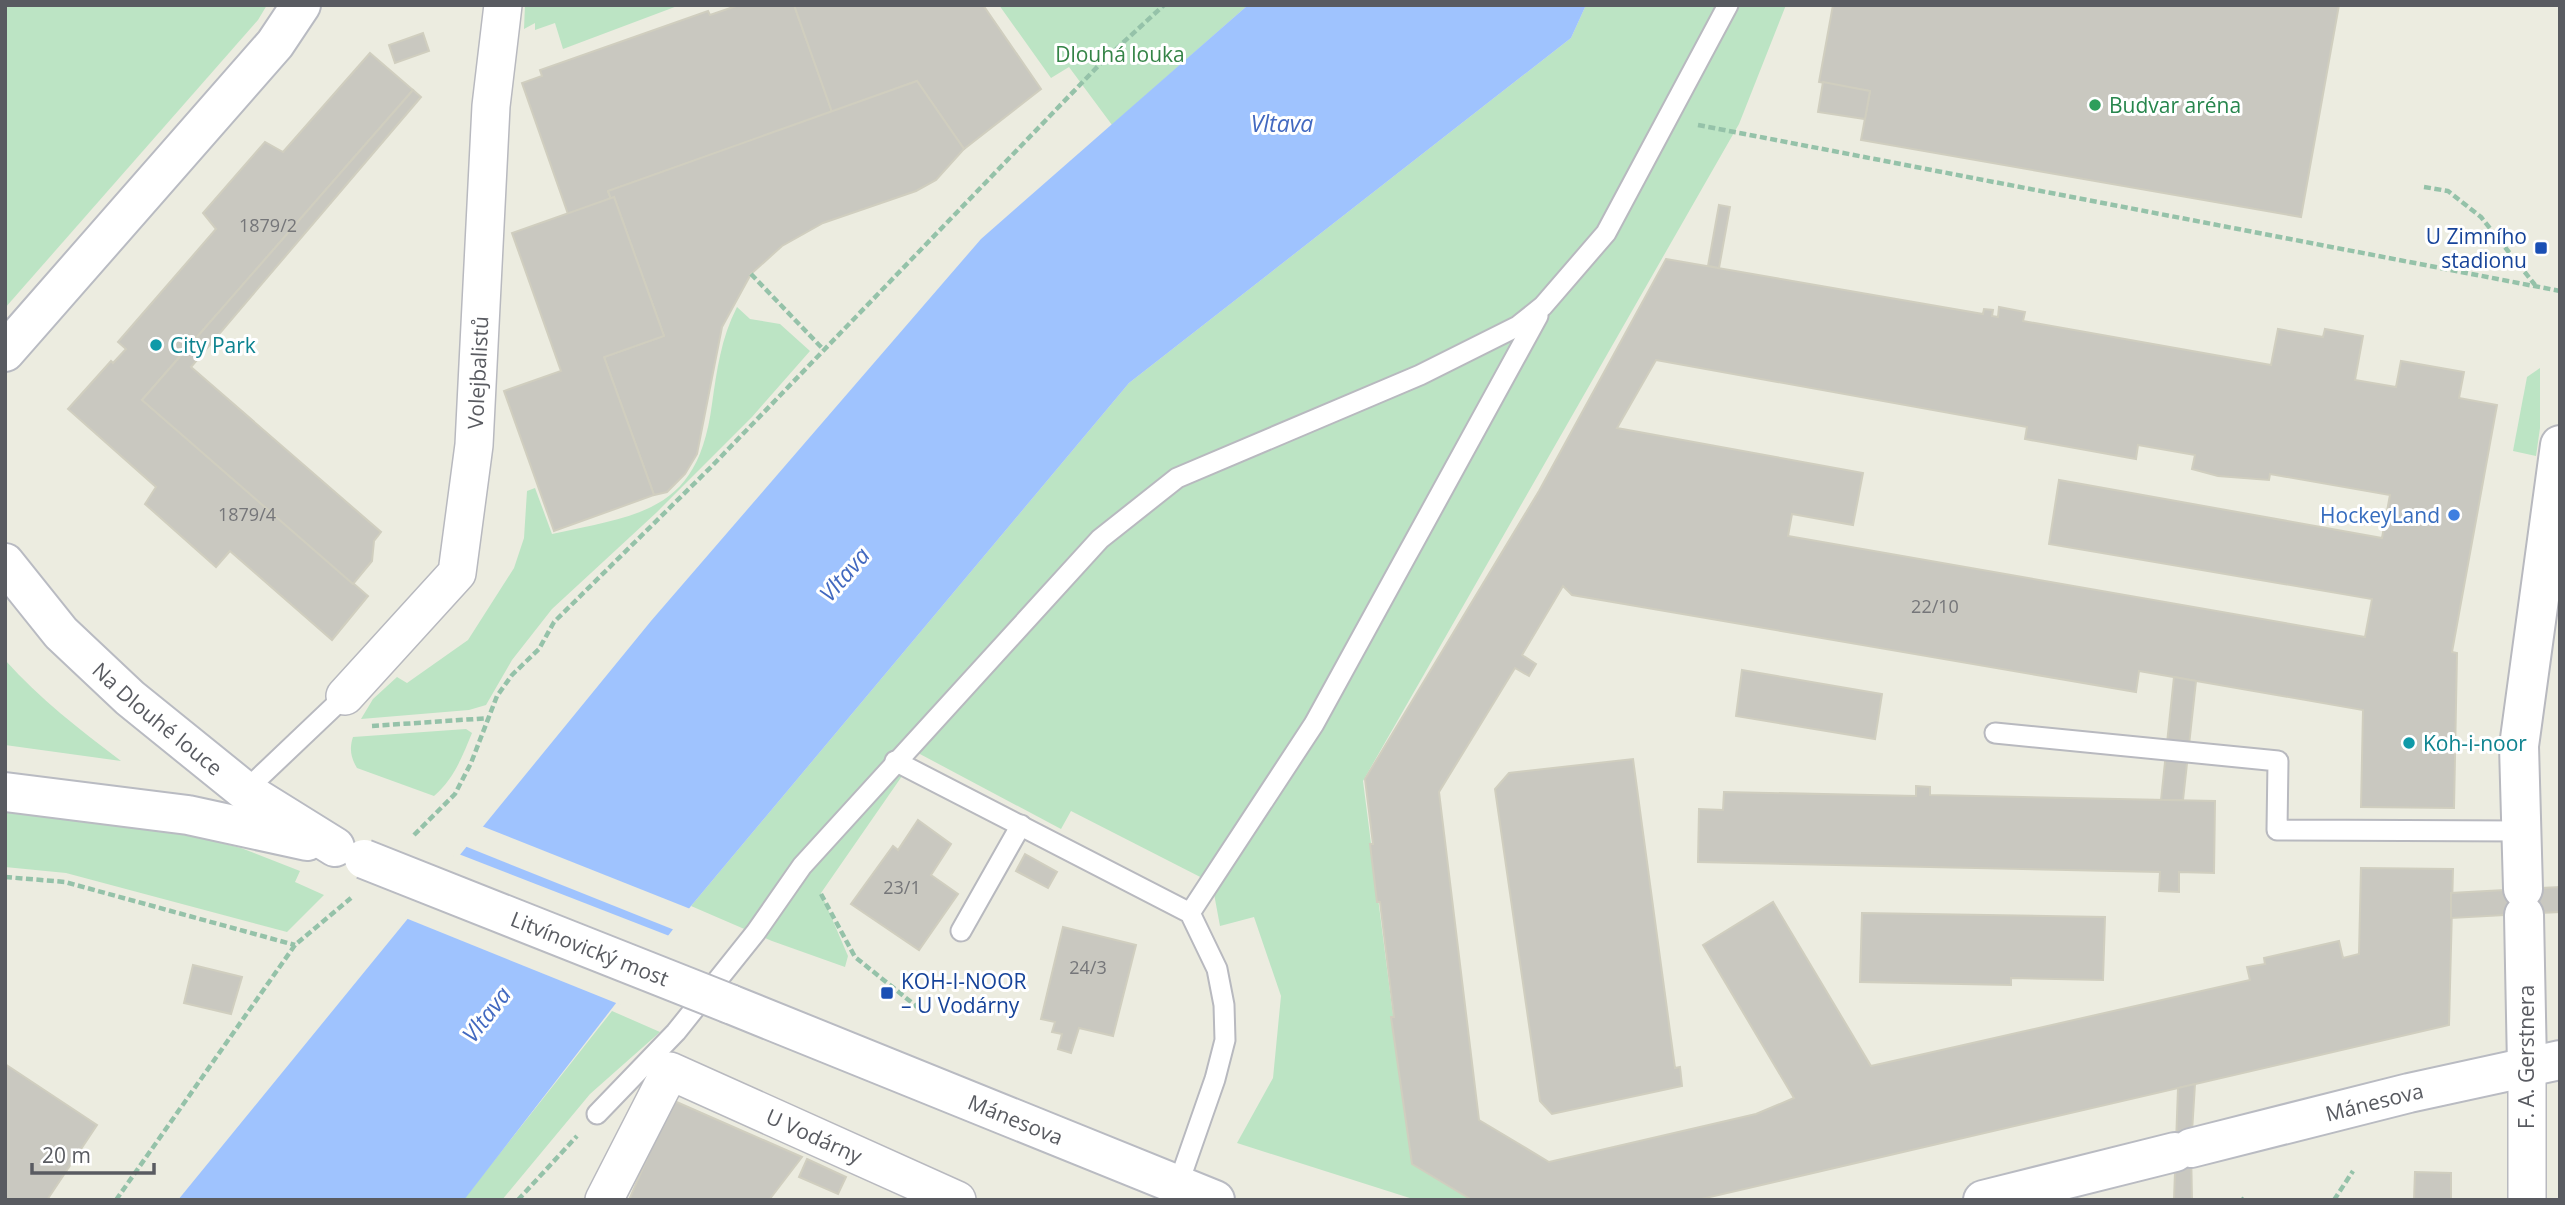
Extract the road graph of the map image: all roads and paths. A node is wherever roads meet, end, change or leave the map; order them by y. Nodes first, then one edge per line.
1 (301, 5) edge
2 (503, 5) edge
3 (1164, 5) edge
4 (1728, 5) edge
5 (1667, 119) junction
6 (2424, 187) dead end
7 (751, 274) dead end
8 (2536, 286) junction
9 (2560, 291) edge
10 (1543, 306) junction
11 (822, 348) junction
12 (5, 352) edge
13 (2560, 445) edge
14 (5, 563) edge
15 (345, 696) joint
16 (490, 718) junction
17 (370, 726) dead end
18 (1995, 733) dead end
19 (895, 761) junction
20 (245, 791) junction
21 (5, 792) edge
22 (455, 794) dead end
23 (1021, 825) junction
24 (2522, 831) junction
25 (352, 866) junction
26 (802, 866) junction
27 (5, 877) edge
28 (1190, 913) junction
29 (961, 931) dead end
30 (295, 945) junction
31 (921, 1010) dead end
32 (818, 1039) joint
33 (2544, 1063) edge
34 (660, 1065) junction
35 (597, 1114) joint
36 (2353, 1171) dead end
37 (1178, 1185) junction
38 (116, 1200) edge
39 (518, 1200) edge
40 (604, 1200) edge
41 (957, 1200) edge
42 (1215, 1200) edge
43 (1983, 1200) edge
44 (2334, 1200) edge
45 (2527, 1200) edge

1 - 12 main road
2 - 15 street, Volejbalistů
3 - 11 path
4 - 5 lane
5 - 8 path
5 - 10 lane
6 - 8 path
7 - 11 path
8 - 9 path
10 - 19 lane
10 - 28 lane
11 - 16 path
13 - 24 main road, F. A. Gerstnera
14 - 20 main road, Na Dlouhé louce
15 - 20 lane
16 - 17 path
16 - 22 path
18 - 24 lane
19 - 23 lane
19 - 26 lane
20 - 25 main road, Na Dlouhé louce
21 - 25 main road
23 - 28 lane
23 - 29 lane
24 - 33 main road, F. A. Gerstnera
25 - 30 path
25 - 32 main road, Litvínovický most, bridge
26 - 31 path
26 - 34 lane
27 - 30 path
28 - 37 lane
30 - 38 path
32 - 37 main road, Mánesova
33 - 43 main road, Mánesova
33 - 45 street, F. A. Gerstnera
34 - 35 lane
34 - 40 street
34 - 41 street, U Vodárny
35 - 39 path
36 - 44 path
37 - 42 main road, Mánesova

